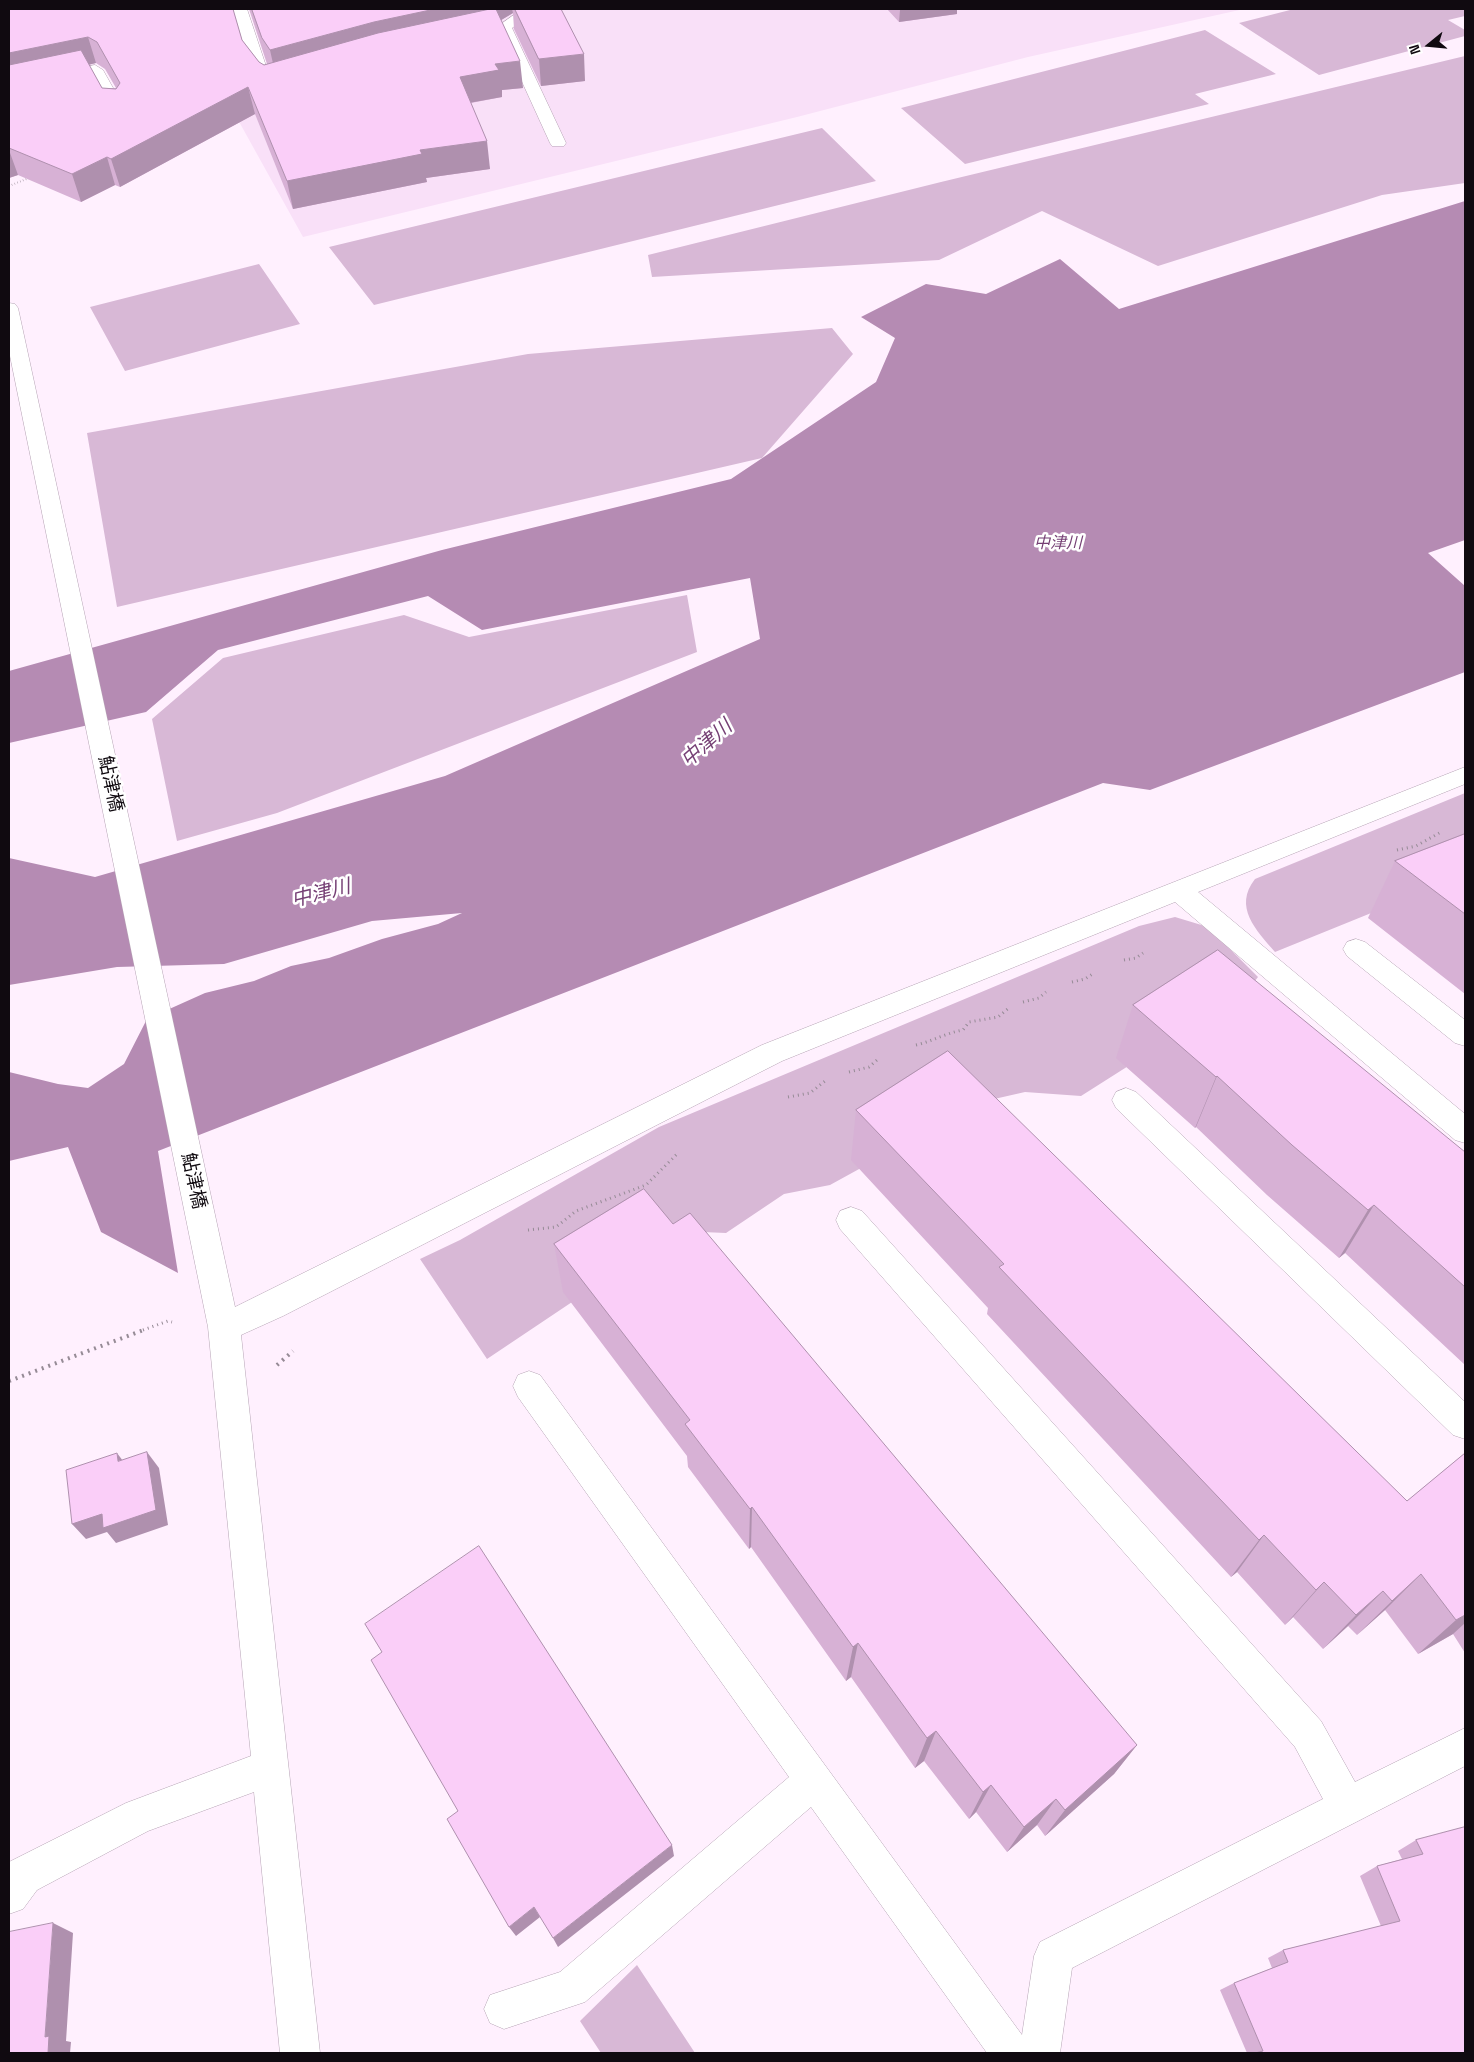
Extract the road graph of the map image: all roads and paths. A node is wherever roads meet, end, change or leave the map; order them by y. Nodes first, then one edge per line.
1 (240, 9) edge
2 (531, 9) edge
3 (504, 28) junction
4 (485, 32) edge
5 (288, 80) edge
6 (9, 87) edge
7 (118, 111) edge
8 (558, 143) dead end
9 (9, 308) edge
10 (1465, 775) edge
11 (1445, 830) dead end
12 (1387, 852) dead end
13 (1179, 891) junction
14 (1356, 948) dead end
15 (1144, 952) dead end
16 (1117, 962) dead end
17 (1100, 969) dead end
18 (1068, 983) dead end
19 (1052, 987) dead end
20 (1021, 1002) dead end
21 (1012, 1005) dead end
22 (1465, 1035) edge
23 (912, 1046) dead end
24 (879, 1059) dead end
25 (846, 1073) dead end
26 (831, 1077) dead end
27 (786, 1097) dead end
28 (1126, 1100) dead end
29 (1465, 1131) edge
30 (681, 1150) dead end
31 (851, 1220) dead end
32 (525, 1231) dead end
33 (224, 1327) junction
34 (298, 1348) dead end
35 (275, 1373) dead end
36 (9, 1381) edge
37 (529, 1386) dead end
38 (1465, 1424) edge
39 (1465, 1746) edge
40 (269, 1768) junction
41 (814, 1780) junction
42 (1347, 1806) junction
43 (9, 1894) edge
44 (504, 2008) dead end
45 (300, 2053) edge
46 (1011, 2053) edge
47 (1040, 2053) edge

1 - 5 street
2 - 3 street
3 - 4 street
3 - 8 street
6 - 7 street
9 - 33 street, 鮎津橋
10 - 13 street
11 - 12 path
13 - 29 street
13 - 33 street
14 - 22 street
15 - 16 path
17 - 18 path
19 - 20 path
21 - 23 path
24 - 25 path
26 - 27 path
28 - 38 street
30 - 32 path
31 - 42 street
33 - 36 path
33 - 40 street, 鮎津橋
34 - 35 path
37 - 41 street
39 - 42 street
40 - 43 street
40 - 45 street, 鮎津橋
41 - 44 street
41 - 46 street
42 - 47 street

